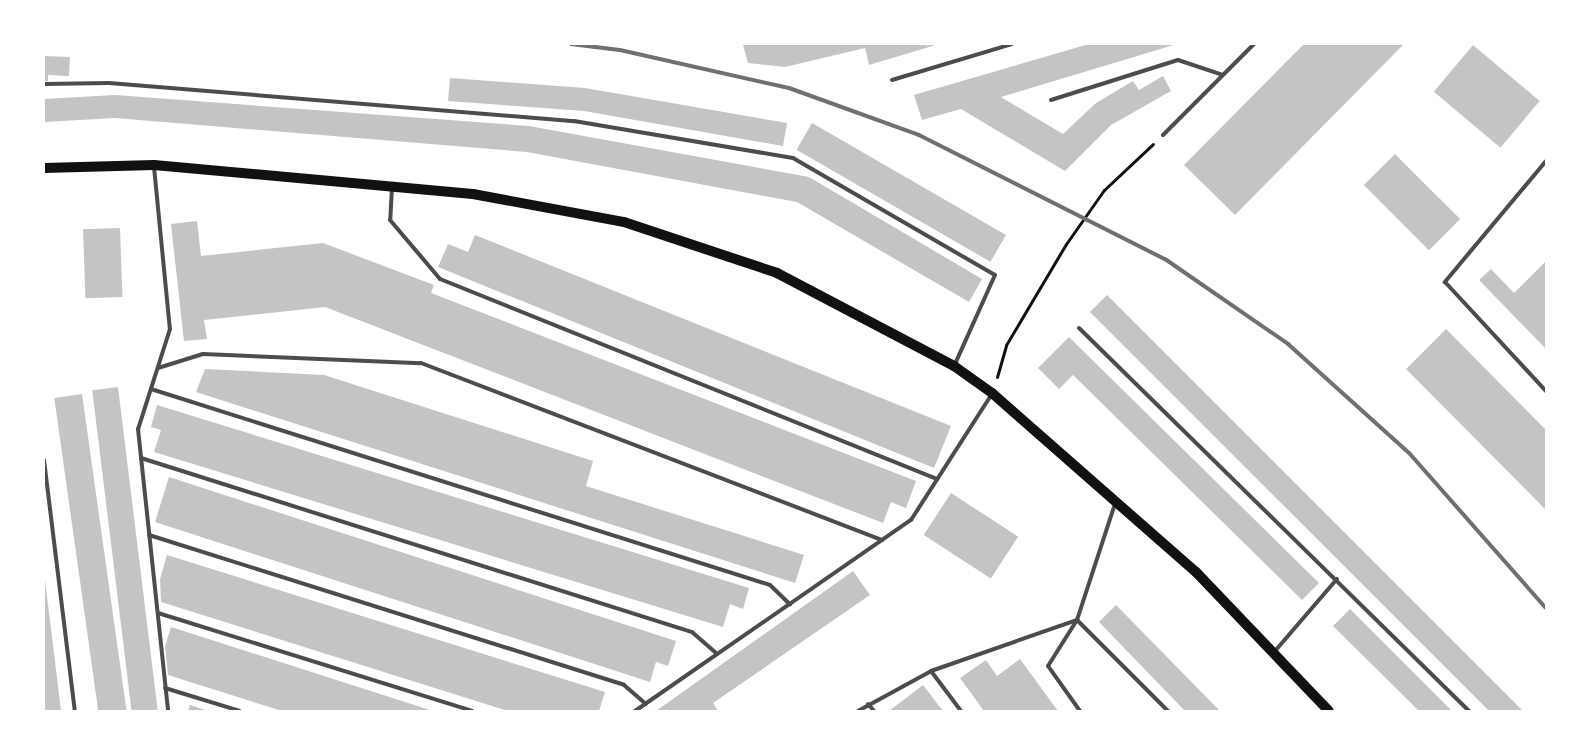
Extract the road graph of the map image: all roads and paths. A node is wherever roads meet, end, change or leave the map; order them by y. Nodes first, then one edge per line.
1 (1012, 44) edge
2 (1254, 44) edge
3 (1223, 75) junction
4 (892, 80) dead end
5 (44, 84) edge
6 (1051, 100) dead end
7 (1162, 135) joint
8 (1546, 163) edge
9 (154, 164) junction
10 (44, 168) edge
11 (392, 186) junction
12 (1079, 328) dead end
13 (954, 366) junction
14 (158, 368) junction
15 (151, 389) junction
16 (1546, 391) edge
17 (992, 393) junction
18 (141, 458) junction
19 (44, 460) edge
20 (937, 479) junction
21 (1115, 503) junction
22 (149, 535) junction
23 (882, 540) junction
24 (1337, 579) junction
25 (790, 604) junction
26 (158, 614) junction
27 (1077, 620) junction
28 (1275, 651) junction
29 (717, 654) junction
30 (931, 671) junction
31 (165, 688) junction
32 (646, 704) junction
33 (868, 704) junction
34 (75, 711) edge
35 (168, 711) edge
36 (240, 711) edge
37 (472, 711) edge
38 (635, 711) edge
39 (858, 711) edge
40 (874, 711) edge
41 (961, 711) edge
42 (1080, 711) edge
43 (1168, 711) edge
44 (1329, 711) edge
45 (1469, 711) edge

1 - 4 lane
2 - 3 lane
3 - 6 lane
3 - 7 lane
5 - 13 lane
7 - 17 path
8 - 16 lane
9 - 10 main road
9 - 11 main road
9 - 14 lane
11 - 13 main road
11 - 20 lane
12 - 24 lane
13 - 17 main road
14 - 15 lane
14 - 23 lane
15 - 18 lane
15 - 25 lane
17 - 20 lane
17 - 21 main road
18 - 22 lane
18 - 29 lane
19 - 34 lane
20 - 23 lane
21 - 27 lane
21 - 28 main road
22 - 26 lane
22 - 32 lane
23 - 25 lane
24 - 28 lane
24 - 45 lane
25 - 29 lane
26 - 31 lane
26 - 37 lane
27 - 30 lane
27 - 42 lane
27 - 43 lane
28 - 44 main road
29 - 32 lane
30 - 33 lane
30 - 41 lane
31 - 35 lane
31 - 36 lane
32 - 38 lane
33 - 39 lane
33 - 40 lane

